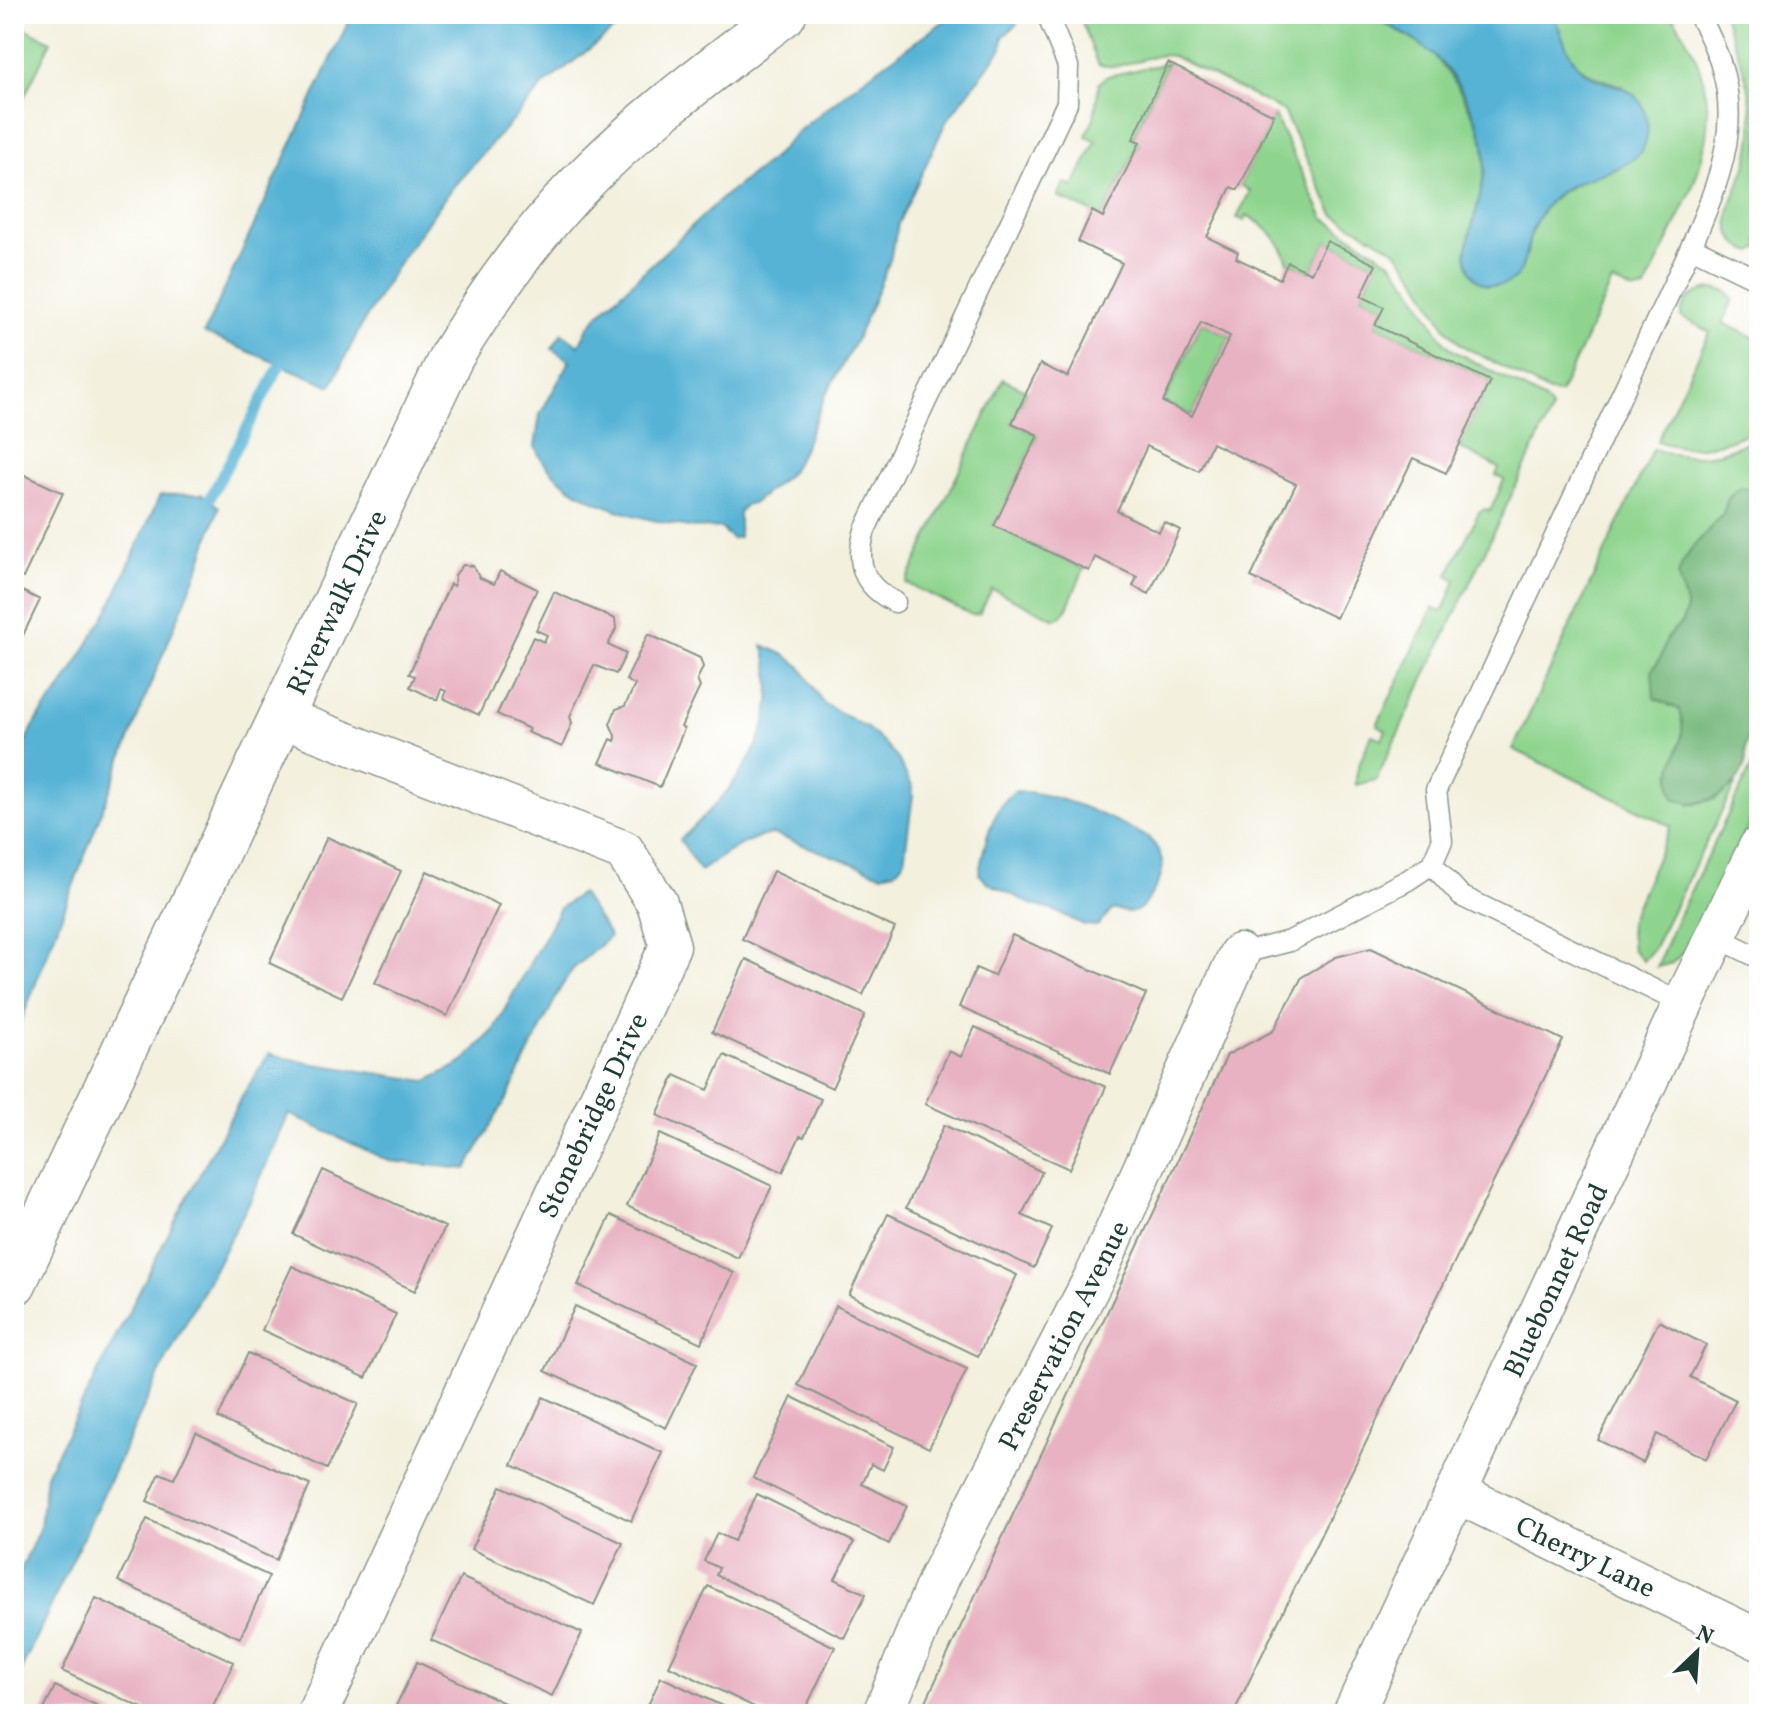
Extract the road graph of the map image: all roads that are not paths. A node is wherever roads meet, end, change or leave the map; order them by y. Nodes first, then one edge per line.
1 (784, 14) edge
2 (1047, 14) edge
3 (1698, 14) edge
4 (1691, 247) junction
5 (1759, 280) edge
6 (895, 602) dead end
7 (283, 718) junction
8 (1759, 847) edge
9 (1432, 864) junction
10 (1715, 936) junction
11 (1239, 954) joint
12 (1759, 958) edge
13 (1683, 1004) junction
14 (14, 1283) edge
15 (1457, 1493) junction
16 (1759, 1640) edge
17 (317, 1714) edge
18 (883, 1714) edge
19 (1353, 1714) edge

1 - 7 street, Riverwalk Drive
2 - 6 lane
3 - 4 lane
4 - 5 lane
4 - 9 lane
7 - 14 street, Riverwalk Drive
7 - 17 street, Stonebridge Drive
8 - 10 street, Bluebonnet Road
9 - 11 lane
9 - 13 lane
10 - 12 lane
10 - 13 street, Bluebonnet Road
11 - 18 street, Preservation Avenue
13 - 15 street, Bluebonnet Road
15 - 16 street, Cherry Lane
15 - 19 street, Bluebonnet Road

